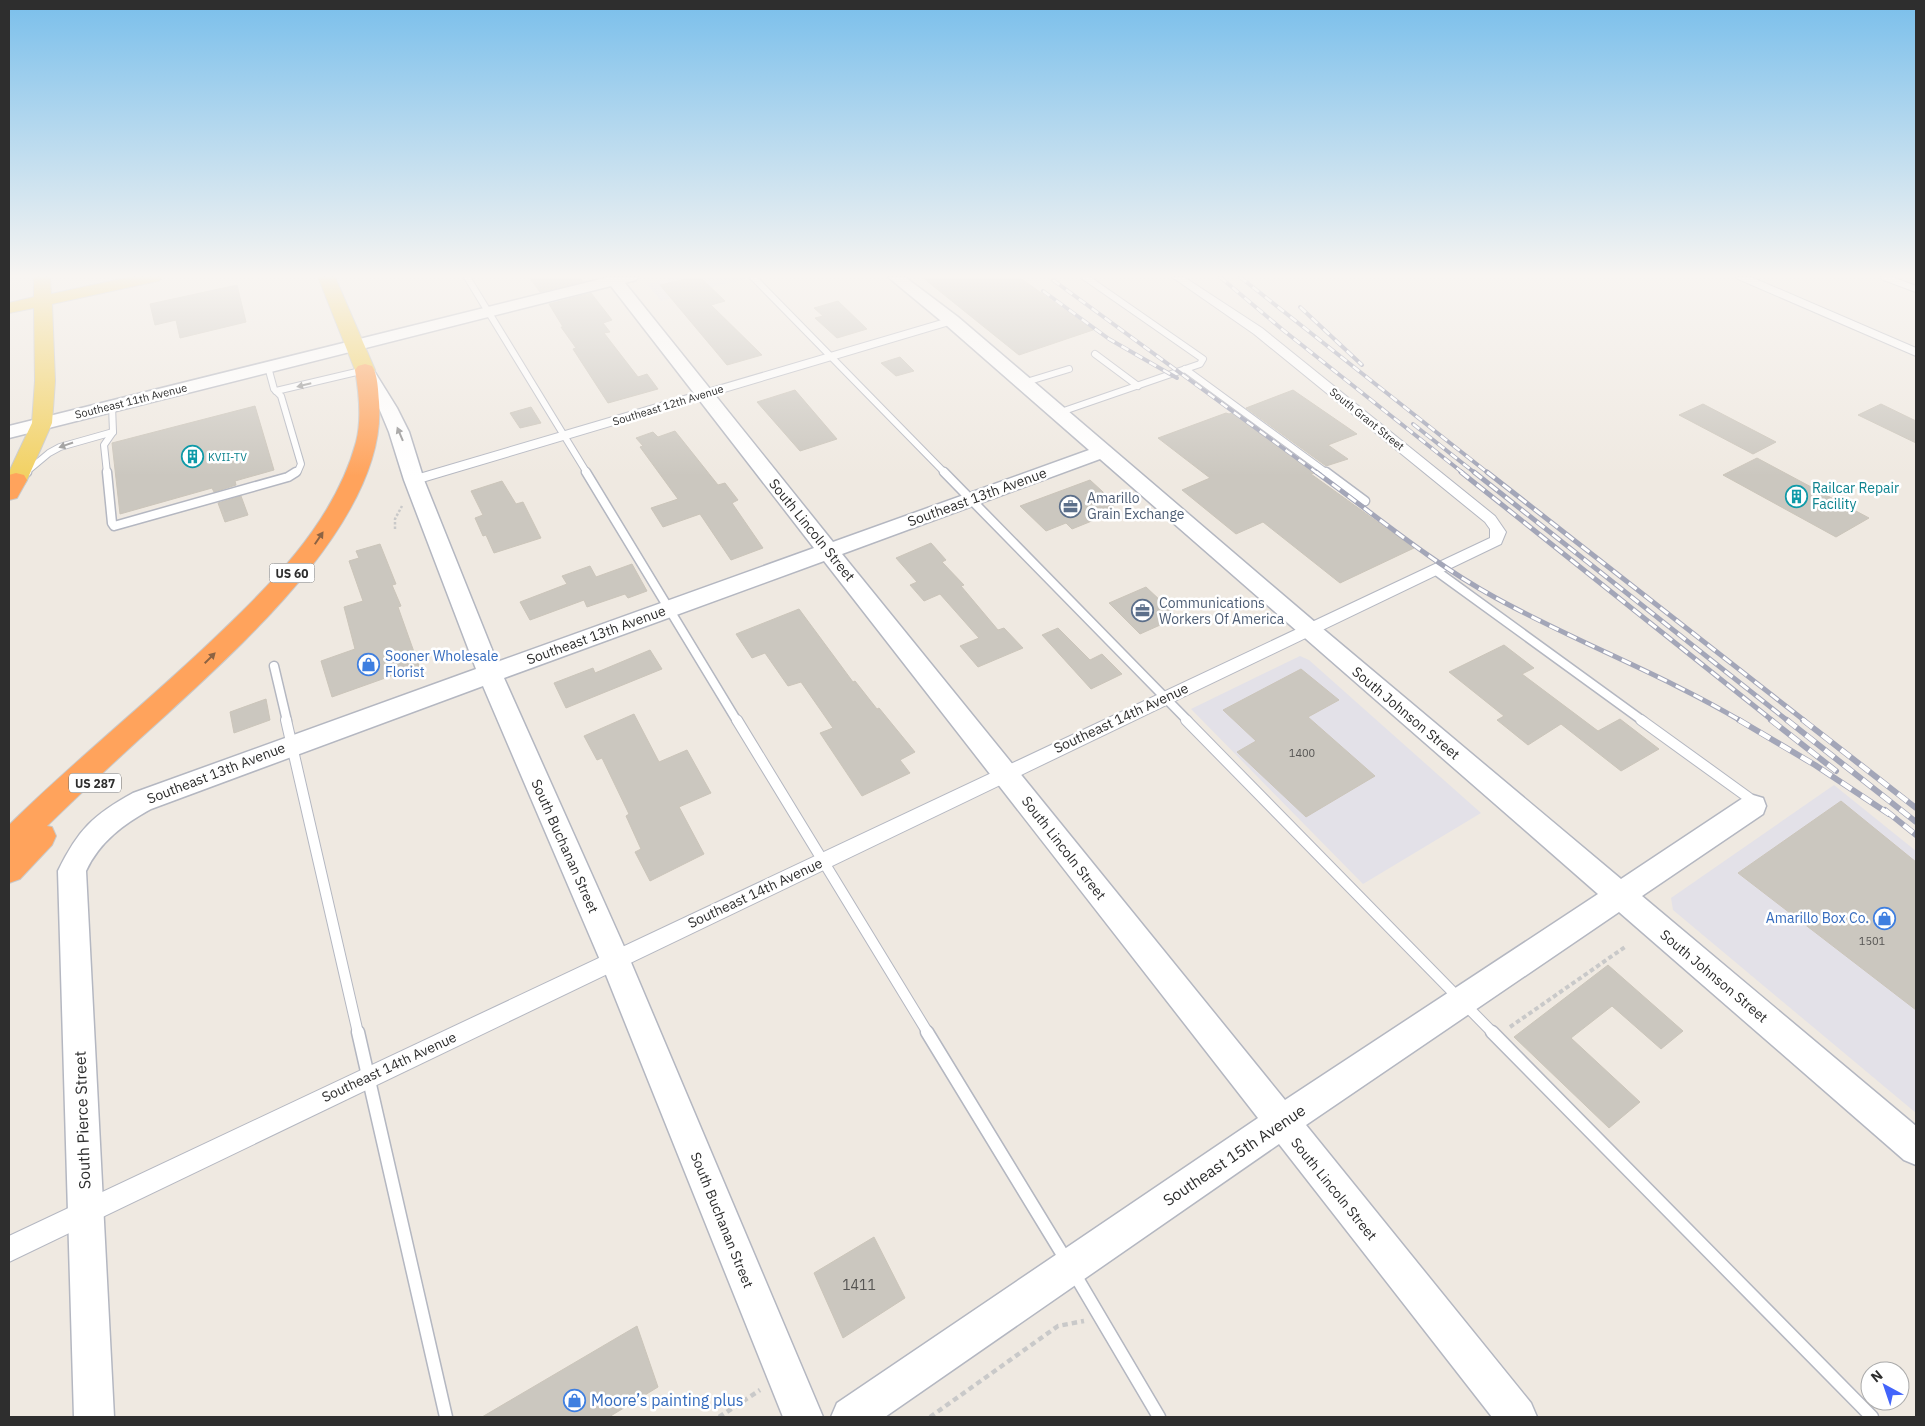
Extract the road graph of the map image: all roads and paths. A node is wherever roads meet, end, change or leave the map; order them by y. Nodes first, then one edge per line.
1 (44, 344) edge
2 (364, 344) edge
3 (508, 344) edge
4 (667, 344) edge
5 (818, 344) edge
6 (876, 344) edge
7 (977, 344) edge
8 (1181, 344) edge
9 (1273, 344) edge
10 (354, 346) junction
11 (1095, 354) dead end
12 (831, 357) junction
13 (268, 367) junction
14 (1069, 369) dead end
15 (1185, 369) junction
16 (365, 370) junction
17 (1023, 384) junction
18 (1138, 386) junction
19 (276, 391) junction
20 (704, 395) junction
21 (112, 406) junction
22 (1057, 413) junction
23 (42, 423) junction
24 (9, 432) edge
25 (113, 432) junction
26 (565, 436) junction
27 (1102, 452) junction
28 (12, 486) edge
29 (409, 491) junction
30 (971, 500) junction
31 (1365, 501) dead end
32 (396, 529) dead end
33 (1499, 535) joint
34 (829, 551) junction
35 (1435, 570) junction
36 (670, 608) junction
37 (1308, 629) junction
38 (274, 666) dead end
39 (490, 674) junction
40 (175, 692) junction
41 (1165, 697) junction
42 (293, 744) junction
43 (1005, 773) junction
44 (1753, 806) joint
45 (97, 830) joint
46 (9, 844) edge
47 (823, 861) junction
48 (9, 870) edge
49 (1620, 896) junction
50 (1625, 947) dead end
51 (615, 960) junction
52 (1462, 1002) junction
53 (1495, 1038) junction
54 (369, 1076) junction
55 (1282, 1123) junction
56 (1916, 1148) edge
57 (86, 1212) junction
58 (9, 1249) edge
59 (1070, 1266) junction
60 (1099, 1317) junction
61 (764, 1388) dead end
62 (94, 1417) edge
63 (446, 1417) edge
64 (719, 1417) edge
65 (803, 1417) edge
66 (851, 1417) edge
67 (930, 1417) edge
68 (1159, 1417) edge
69 (1517, 1417) edge
70 (1872, 1417) edge

1 - 23 main road
2 - 10 main road, Southeast 11th Avenue
3 - 26 lane
4 - 20 main road, South Lincoln Street
5 - 12 lane
6 - 12 street, Southeast 12th Avenue
7 - 17 main road, South Johnson Street
8 - 15 lane
9 - 33 street, South Grant Street
10 - 13 main road, Southeast 11th Avenue
10 - 16 main road, South Buchanan Street / US 60
11 - 18 lane
12 - 20 street, Southeast 12th Avenue
12 - 30 lane
13 - 19 lane
13 - 21 main road, Southeast 11th Avenue
14 - 17 lane
15 - 18 lane
15 - 31 lane
16 -> 19 lane
29 -> 16 main road, South Buchanan Street
40 -> 16 highway, US 60
17 - 22 main road, South Johnson Street
18 - 22 lane
19 - 25 lane
20 - 26 street, Southeast 12th Avenue
20 - 34 main road, South Lincoln Street
21 - 23 main road, Southeast 11th Avenue
21 - 25 lane
22 - 27 main road, South Johnson Street
23 - 24 main road, Southeast 11th Avenue
23 - 28 main road
25 -> 28 lane
26 - 29 street, Southeast 12th Avenue
26 - 36 lane
27 - 30 main road, Southeast 13th Avenue
27 - 37 main road, South Johnson Street
29 - 32 path
29 - 39 main road, South Buchanan Street
30 - 34 main road, Southeast 13th Avenue
30 - 41 lane
33 - 35 street, Southeast 14th Avenue
34 - 36 main road, Southeast 13th Avenue
34 - 43 main road, South Lincoln Street
35 - 37 street, Southeast 14th Avenue
35 - 44 lane
36 - 39 main road, Southeast 13th Avenue
36 - 47 lane
37 - 41 street, Southeast 14th Avenue
37 - 49 main road, South Johnson Street
38 - 42 lane
39 - 42 main road, Southeast 13th Avenue
39 - 51 main road, South Buchanan Street
40 - 46 highway, US 60
40 - 48 highway, US 287
41 - 43 street, Southeast 14th Avenue
41 - 52 lane
42 - 45 main road, Southeast 13th Avenue
42 - 54 lane
43 - 47 street, Southeast 14th Avenue
43 - 55 main road, South Lincoln Street
44 - 49 main road, Southeast 15th Avenue
45 - 57 main road, South Pierce Street
47 - 51 street, Southeast 14th Avenue
47 - 59 lane
49 - 52 main road, Southeast 15th Avenue
49 - 56 main road, South Johnson Street
50 - 53 path
51 - 54 street, Southeast 14th Avenue
51 - 65 main road, South Buchanan Street
52 - 53 lane
52 - 55 main road, Southeast 15th Avenue
53 - 70 lane
54 - 57 street, Southeast 14th Avenue
54 - 63 lane
55 - 59 main road, Southeast 15th Avenue
55 - 69 main road, South Lincoln Street
57 - 58 street, Southeast 14th Avenue
57 - 62 main road, South Pierce Street
59 - 60 lane
59 - 66 main road, Southeast 15th Avenue
60 - 67 path
60 - 68 lane
61 - 64 path

